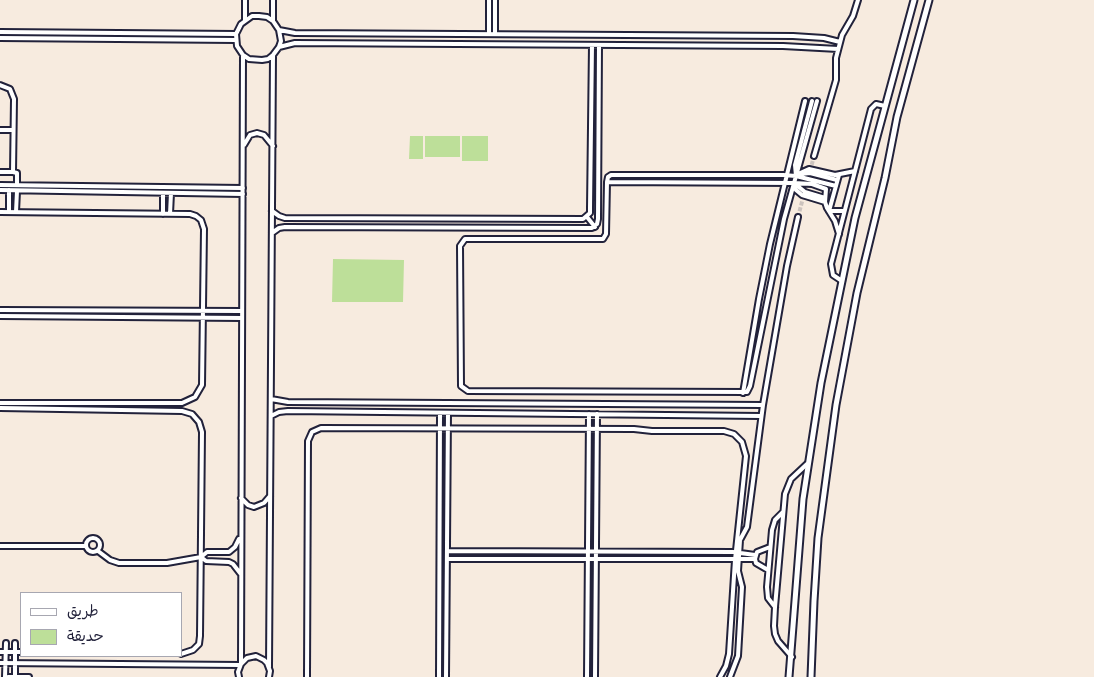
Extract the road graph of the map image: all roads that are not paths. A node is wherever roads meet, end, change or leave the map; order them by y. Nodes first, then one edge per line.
1 (245, 0) edge
2 (274, 0) edge
3 (489, 0) edge
4 (495, 0) edge
5 (858, 0) edge
6 (914, 0) edge
7 (929, 0) edge
8 (245, 20) junction
9 (274, 21) junction
10 (280, 30) junction
11 (0, 32) edge
12 (362, 33) junction
13 (236, 34) junction
14 (489, 34) junction
15 (495, 34) junction
16 (556, 34) junction
17 (659, 35) junction
18 (801, 36) junction
19 (0, 38) edge
20 (236, 40) junction
21 (840, 42) junction
22 (362, 43) junction
23 (556, 44) junction
24 (592, 45) junction
25 (599, 45) junction
26 (659, 45) junction
27 (801, 46) junction
28 (279, 47) junction
29 (838, 49) junction
30 (243, 55) junction
31 (273, 55) junction
32 (0, 85) edge
33 (805, 101) dead end
34 (812, 101) dead end
35 (817, 101) dead end
36 (885, 106) junction
37 (0, 130) edge
38 (13, 130) junction
39 (243, 146) junction
40 (273, 146) junction
41 (814, 156) tunnel mouth
42 (855, 171) junction
43 (0, 172) edge
44 (11, 172) junction
45 (787, 175) junction
46 (839, 175) junction
47 (796, 176) junction
48 (837, 180) junction
49 (607, 182) junction
50 (786, 183) junction
51 (794, 183) junction
52 (0, 185) edge
53 (9, 185) junction
54 (17, 185) junction
55 (836, 186) junction
56 (243, 188) junction
57 (0, 190) edge
58 (9, 190) junction
59 (17, 191) junction
60 (164, 193) junction
61 (170, 193) junction
62 (243, 194) junction
63 (782, 197) junction
64 (790, 200) junction
65 (825, 200) junction
66 (272, 211) junction
67 (829, 211) junction
68 (844, 211) junction
69 (0, 212) edge
70 (9, 212) junction
71 (16, 212) junction
72 (163, 214) junction
73 (170, 214) junction
74 (587, 217) junction
75 (798, 217) tunnel mouth
76 (339, 218) junction
77 (563, 219) junction
78 (595, 227) junction
79 (339, 228) junction
80 (563, 229) junction
81 (272, 232) junction
82 (839, 234) junction
83 (842, 281) junction
84 (0, 310) edge
85 (203, 311) junction
86 (242, 311) junction
87 (0, 316) edge
88 (202, 318) junction
89 (242, 318) junction
90 (750, 346) junction
91 (758, 349) junction
92 (743, 393) junction
93 (271, 399) junction
94 (362, 402) junction
95 (0, 403) edge
96 (509, 403) junction
97 (681, 404) junction
98 (763, 405) junction
99 (0, 408) edge
100 (362, 412) junction
101 (440, 413) junction
102 (448, 413) junction
103 (510, 413) junction
104 (589, 414) junction
105 (597, 414) junction
106 (681, 415) junction
107 (271, 416) junction
108 (762, 416) junction
109 (440, 429) junction
110 (448, 429) junction
111 (589, 430) junction
112 (596, 430) junction
113 (807, 464) junction
114 (270, 496) junction
115 (241, 498) junction
116 (783, 512) junction
117 (240, 537) junction
118 (0, 546) edge
119 (85, 546) junction
120 (770, 547) junction
121 (98, 551) junction
122 (447, 551) junction
123 (588, 552) junction
124 (596, 552) junction
125 (220, 553) junction
126 (737, 553) junction
127 (201, 557) junction
128 (755, 557) junction
129 (447, 558) junction
130 (588, 559) junction
131 (596, 559) junction
132 (737, 559) junction
133 (220, 561) junction
134 (768, 570) junction
135 (240, 574) junction
136 (775, 607) junction
137 (439, 634) junction
138 (446, 634) junction
139 (6, 643) dead end
140 (15, 643) dead end
141 (0, 652) edge
142 (6, 652) junction
143 (15, 652) junction
144 (20, 652) edge
145 (182, 654) edge
146 (792, 658) junction
147 (0, 662) edge
148 (6, 662) junction
149 (15, 662) junction
150 (240, 664) junction
151 (269, 667) junction
152 (7, 677) edge
153 (15, 677) edge
154 (30, 677) edge
155 (240, 677) edge
156 (269, 677) edge
157 (306, 677) edge
158 (439, 677) edge
159 (446, 677) edge
160 (587, 677) edge
161 (595, 677) edge
162 (720, 677) edge
163 (730, 677) edge
164 (789, 677) edge
165 (812, 677) edge

1 - 8 street
2 - 9 street
3 - 14 street
4 - 15 street
5 - 21 street
6 - 36 main road
7 - 165 main road
8 - 9 street
8 - 13 street
9 - 10 street
10 - 12 street
10 - 28 street
11 - 13 street
12 - 14 street
12 - 22 street
13 - 20 street
14 - 15 street
15 - 16 street
16 - 17 street
16 - 23 street
17 - 18 street
17 - 26 street
18 - 21 street
18 - 27 street
19 - 20 street
20 - 30 street
21 - 29 street
22 - 23 street
22 - 28 street
23 - 24 street
24 - 25 street
24 - 74 street
25 - 26 street
25 - 78 street
26 - 27 street
27 - 29 street
28 - 31 street
29 - 41 street
30 - 31 street
30 - 39 street
31 - 40 street
32 - 38 street
33 - 45 street
34 - 47 street
35 - 47 street
36 - 42 street
36 - 83 main road
37 - 38 street
38 - 44 street
39 - 40 street
39 - 56 street
40 - 66 street
42 - 46 street
42 - 68 street
43 - 44 street
44 - 53 street
44 - 54 street
45 - 47 street
45 - 49 street
45 - 50 street
46 - 47 street
46 - 48 street
47 - 48 street
47 - 51 street
47 - 55 street
48 - 55 street
49 - 50 street
49 - 92 street
50 - 51 street
50 - 63 street
51 - 64 street
51 - 65 street
51 - 65 street
52 - 53 street
53 - 54 street
54 - 56 street
55 - 67 street
56 - 62 street
57 - 58 street
58 - 59 street
58 - 70 street
59 - 60 street
59 - 71 street
60 - 61 street
60 - 72 street
61 - 62 street
61 - 73 street
62 - 86 street
63 - 64 street
63 - 90 street
64 - 91 street
65 - 67 street
66 - 76 street
66 - 81 street
67 - 68 street
67 - 82 street
68 - 82 street
69 - 70 street
70 - 71 street
71 - 72 street
72 - 73 street
73 - 85 street
74 - 77 street
74 - 78 street
75 - 98 street
76 - 77 street
76 - 79 street
77 - 80 street
78 - 80 street
79 - 80 street
79 - 81 street
81 - 93 street
82 - 83 street
83 - 113 main road
84 - 85 street
85 - 86 street
85 - 88 street
86 - 89 street
87 - 88 street
88 - 89 street
88 - 95 street
89 - 115 street
90 - 91 street
90 - 92 street
91 - 92 street
93 - 94 street
93 - 107 street
94 - 96 street
94 - 100 street
96 - 97 street
96 - 103 street
97 - 98 street
97 - 106 street
98 - 108 street
99 - 127 street
100 - 101 street
100 - 107 street
101 - 102 street
101 - 109 street
102 - 103 street
102 - 110 street
103 - 104 street
104 - 105 street
104 - 111 street
105 - 106 street
105 - 112 street
106 - 108 street
107 - 114 street
108 - 126 street
109 - 110 street
109 - 137 street
109 - 157 street
110 - 111 street
110 - 122 street
111 - 112 street
111 - 123 street
112 - 124 street
112 - 126 street
113 - 116 street
113 - 146 main road
114 - 115 street
114 - 151 street
115 - 117 street
116 - 120 street
116 - 136 street
117 - 125 street
117 - 135 street
118 - 119 street
119 - 121 street
119 - 121 street
120 - 128 street
120 - 134 street
121 - 127 street
122 - 123 street
122 - 129 street
123 - 124 street
123 - 130 street
124 - 126 street
124 - 131 street
125 - 127 street
125 - 133 street
126 - 128 street
126 - 132 street
127 - 133 street
127 - 145 street
128 - 132 street
128 - 134 street
129 - 130 street
129 - 138 street
130 - 131 street
130 - 160 street
131 - 132 street
131 - 161 street
132 - 162 street
132 - 163 street
133 - 135 street
134 - 136 street
135 - 150 street
136 - 146 street
137 - 138 street
137 - 158 street
138 - 159 street
139 - 142 street
140 - 143 street
141 - 142 street
142 - 143 street
142 - 148 street
143 - 144 street
143 - 149 street
146 - 164 main road
147 - 148 street
148 - 149 street
148 - 152 street
149 - 150 street
149 - 153 street
150 - 151 street
150 - 155 street
151 - 156 street
152 - 153 street
153 - 154 street

